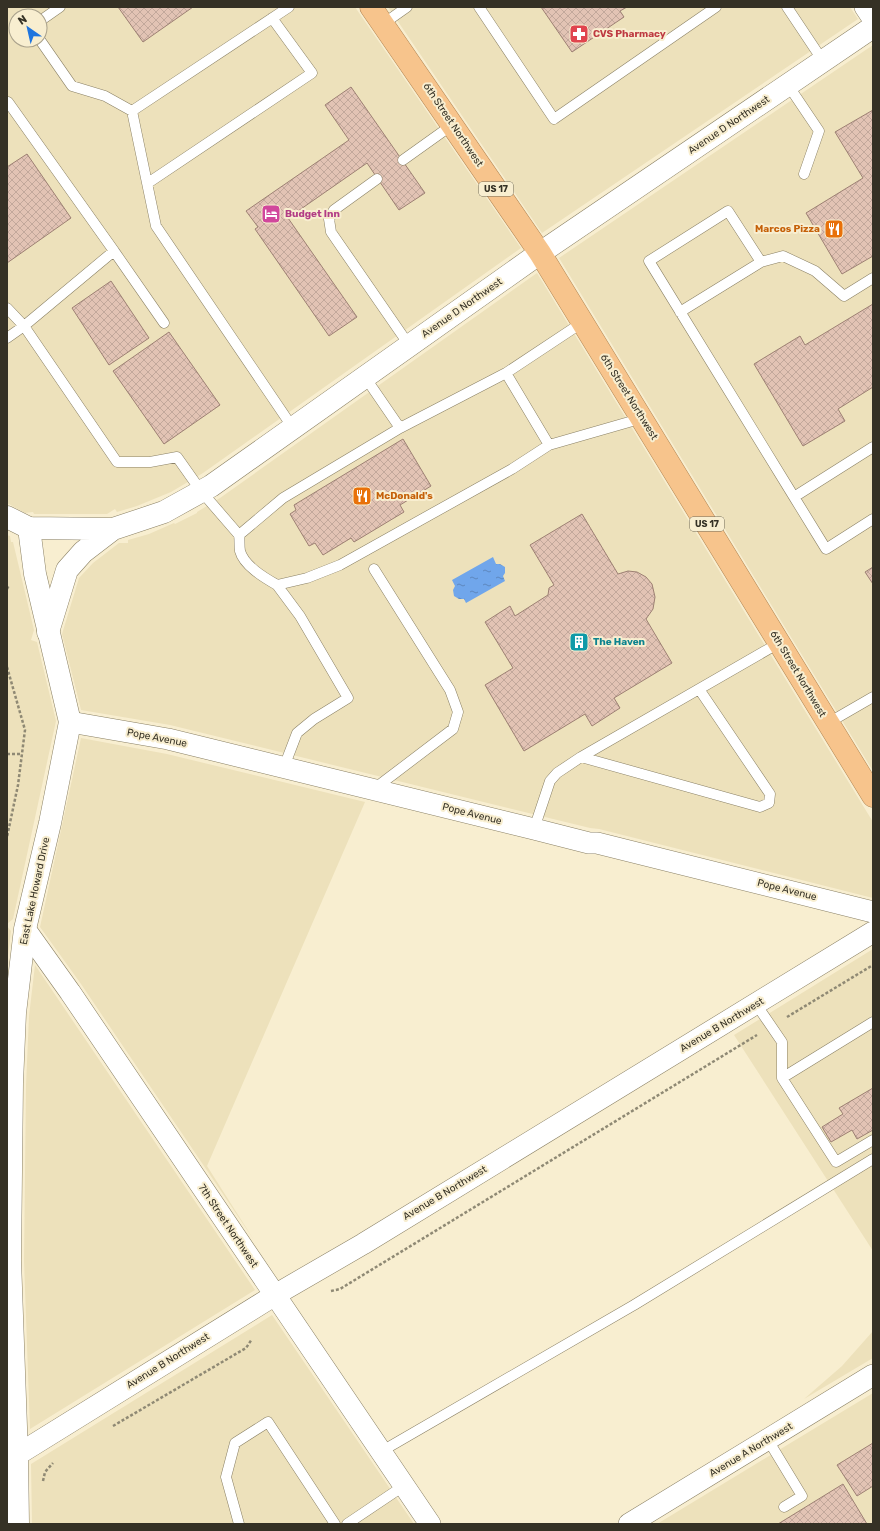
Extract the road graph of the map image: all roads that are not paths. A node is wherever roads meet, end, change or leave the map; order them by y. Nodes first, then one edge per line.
1 (60, 7) edge
2 (289, 7) edge
3 (407, 7) edge
4 (479, 7) edge
5 (716, 7) edge
6 (787, 7) edge
7 (865, 7) edge
8 (48, 15) edge
9 (377, 15) edge
10 (272, 18) junction
11 (873, 20) edge
12 (873, 27) edge
13 (46, 48) edge
14 (823, 61) junction
15 (788, 85) junction
16 (7, 102) edge
17 (132, 111) junction
18 (452, 125) junction
19 (403, 160) dead end
20 (804, 174) dead end
21 (377, 179) dead end
22 (148, 183) junction
23 (114, 251) junction
24 (540, 252) junction
25 (761, 262) junction
26 (873, 278) edge
27 (7, 308) edge
28 (680, 312) junction
29 (583, 322) junction
30 (164, 323) dead end
31 (24, 326) junction
32 (7, 338) edge
33 (409, 345) junction
34 (506, 373) junction
35 (365, 377) junction
36 (643, 418) junction
37 (293, 428) junction
38 (400, 428) junction
39 (549, 445) junction
40 (873, 447) edge
41 (201, 491) junction
42 (794, 497) junction
43 (7, 518) edge
44 (873, 518) edge
45 (29, 528) junction
46 (113, 529) junction
47 (240, 535) junction
48 (374, 569) dead end
49 (278, 585) junction
50 (48, 632) junction
51 (779, 643) junction
52 (699, 689) junction
53 (873, 696) edge
54 (70, 722) junction
55 (828, 723) junction
56 (581, 757) junction
57 (284, 767) junction
58 (374, 789) junction
59 (873, 796) edge
60 (534, 829) junction
61 (873, 912) edge
62 (26, 929) junction
63 (873, 932) edge
64 (756, 1004) junction
65 (873, 1022) edge
66 (782, 1078) junction
67 (873, 1140) edge
68 (873, 1159) edge
69 (275, 1295) junction
70 (873, 1375) edge
71 (768, 1440) junction
72 (382, 1451) junction
73 (17, 1455) junction
74 (404, 1486) junction
75 (784, 1507) dead end
76 (360, 1520) edge
77 (635, 1522) edge
78 (18, 1524) edge
79 (239, 1524) edge
80 (335, 1524) edge
81 (347, 1524) edge
82 (430, 1524) edge

1 - 8 lane
2 - 10 lane
3 - 9 lane
4 - 5 lane
6 - 14 lane
7 - 11 street
9 - 18 highway, 6th Street Northwest / US 17
10 - 17 lane
10 - 22 lane
12 - 14 street, Avenue D Northwest
13 - 17 lane
14 - 15 street, Avenue D Northwest
15 - 20 lane
15 - 24 street, Avenue D Northwest
16 - 23 lane
17 - 22 lane
18 - 19 lane
18 - 24 highway, 6th Street Northwest / US 17
21 - 33 lane
22 - 37 lane
23 - 30 lane
23 - 31 lane
24 - 29 highway, 6th Street Northwest / US 17
24 - 33 street, Avenue D Northwest
25 - 26 lane
25 - 28 lane
25 - 28 lane
27 - 31 lane
28 - 42 lane
29 - 34 lane
29 - 36 highway, 6th Street Northwest / US 17
31 - 32 lane
31 - 41 lane
33 - 35 street, Avenue D Northwest
34 - 38 lane
34 - 39 lane
35 - 37 street, Avenue D Northwest
35 - 38 lane
36 - 39 lane
36 - 51 highway, 6th Street Northwest / US 17
37 - 41 street, Avenue D Northwest
38 - 47 lane
39 - 49 lane
40 - 42 lane
41 - 46 street, Avenue D Northwest
41 - 47 lane
42 - 44 lane
43 - 45 street
45 - 46 street, Avenue D Northwest
45 - 50 street, East Lake Howard Drive
46 - 50 street
47 - 49 lane
48 - 58 lane
49 - 57 lane
50 - 54 street, East Lake Howard Drive
51 - 52 lane
51 - 55 highway, 6th Street Northwest / US 17
52 - 56 lane
52 - 56 lane
53 - 55 lane
54 - 57 street, Pope Avenue
54 - 62 street, East Lake Howard Drive
55 - 59 highway, 6th Street Northwest / US 17
56 - 60 lane
57 - 58 street, Pope Avenue
58 - 60 street, Pope Avenue
60 - 61 street, Pope Avenue
62 - 69 street, 7th Street Northwest
62 - 73 street, East Lake Howard Drive
63 - 64 street, Avenue B Northwest
64 - 66 lane
64 - 69 street, Avenue B Northwest
65 - 66 lane
66 - 67 lane
68 - 72 lane
69 - 72 street, 7th Street Northwest
69 - 73 street, Avenue B Northwest
70 - 71 street, Avenue A Northwest
71 - 75 lane
71 - 77 street, Avenue A Northwest
72 - 74 street, 7th Street Northwest
73 - 78 street, East Lake Howard Drive
74 - 76 lane
74 - 82 street, 7th Street Northwest
76 - 81 lane
79 - 80 lane

